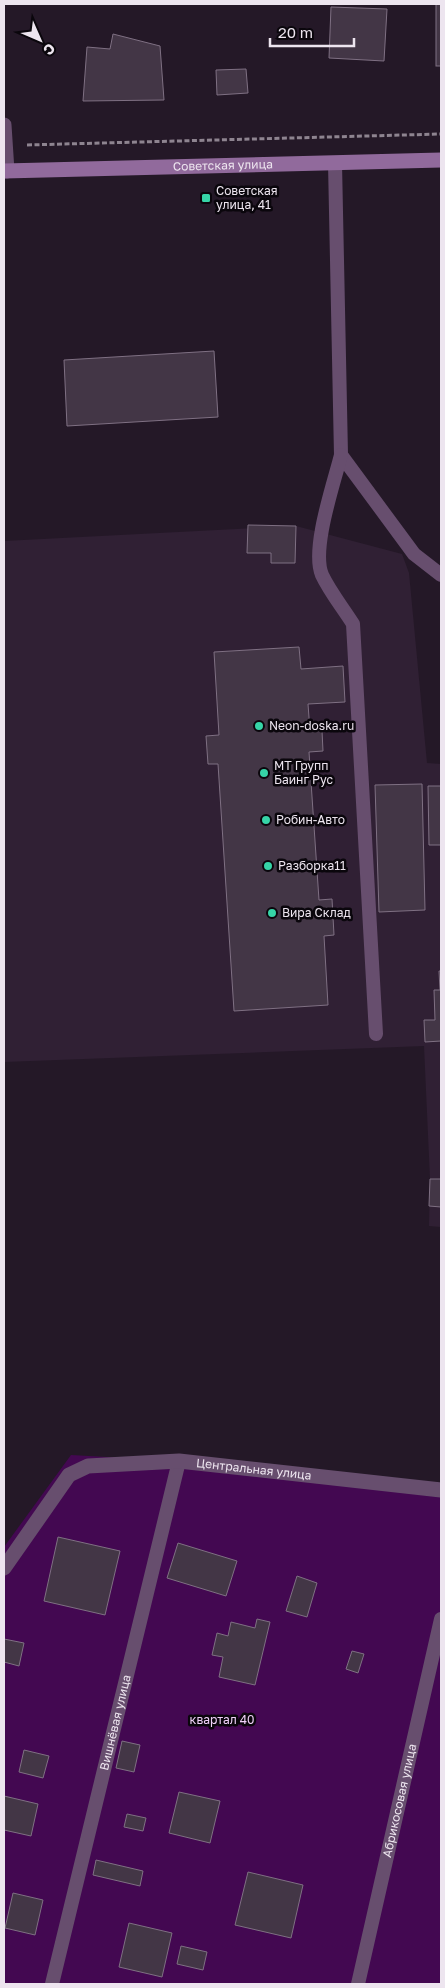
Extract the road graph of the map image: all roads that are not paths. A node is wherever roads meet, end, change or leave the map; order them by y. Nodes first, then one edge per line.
1 (4, 125) edge
2 (441, 160) edge
3 (335, 163) junction
4 (5, 171) edge
5 (341, 455) junction
6 (441, 575) edge
7 (376, 1034) dead end
8 (179, 1461) junction
9 (441, 1490) edge
10 (4, 1568) edge
11 (441, 1619) edge
12 (52, 1984) edge
13 (358, 1984) edge

1 - 4 street
2 - 3 street, Советская улица
3 - 4 street, Советская улица
3 - 5 lane
5 - 6 lane
5 - 7 lane
8 - 9 street, Центральная улица
8 - 10 street, Центральная улица
8 - 12 lane, Вишнёвая улица
11 - 13 lane, Абрикосовая улица

